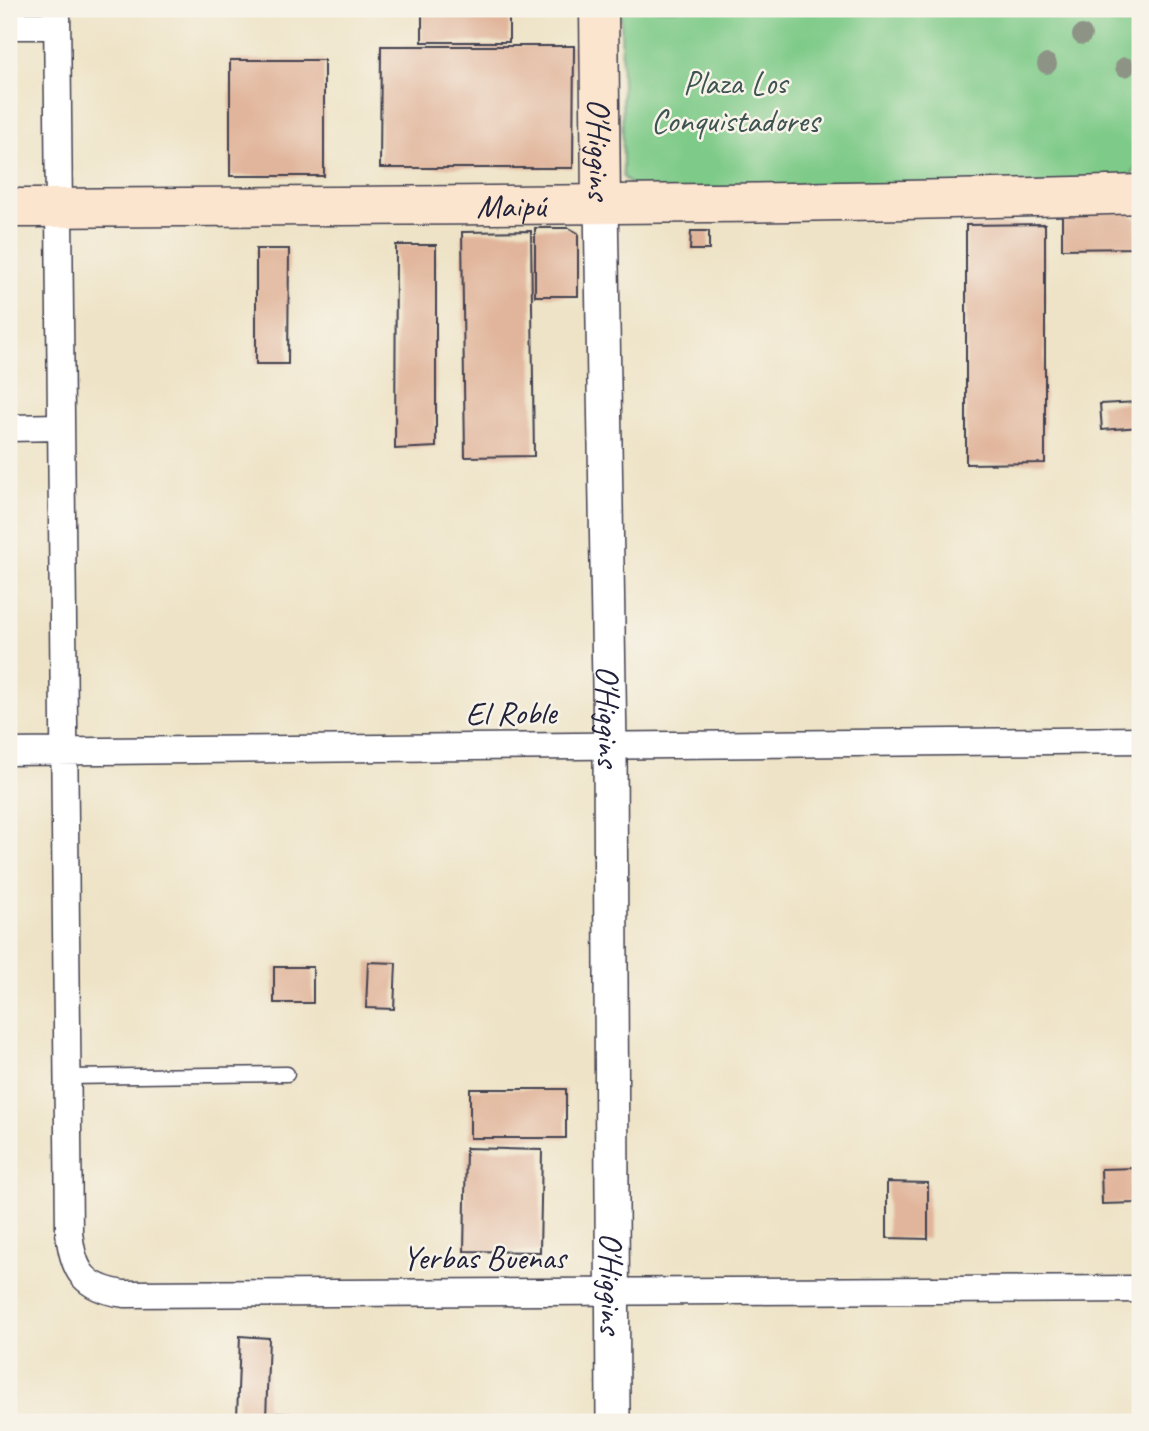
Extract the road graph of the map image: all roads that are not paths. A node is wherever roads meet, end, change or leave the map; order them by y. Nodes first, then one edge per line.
1 (599, 9) edge
2 (57, 18) edge
3 (9, 26) edge
4 (1140, 194) edge
5 (601, 203) junction
6 (9, 208) edge
7 (58, 208) junction
8 (60, 427) junction
9 (9, 428) edge
10 (1140, 740) edge
11 (610, 746) junction
12 (64, 751) junction
13 (9, 752) edge
14 (287, 1074) dead end
15 (67, 1077) junction
16 (1140, 1289) edge
17 (611, 1292) junction
18 (613, 1422) edge

1 - 5 main road, O'Higgins
2 - 3 street
2 - 7 street
4 - 5 main road, Maipú
5 - 7 main road, Maipú
5 - 11 street, O'Higgins
6 - 7 main road, Maipú
7 - 8 street
8 - 9 street
8 - 12 street
10 - 11 street, El Roble
11 - 12 street, El Roble
11 - 17 street, O'Higgins
12 - 13 street, El Roble
12 - 15 street
14 - 15 lane
15 - 17 street, Yerbas Buenas
16 - 17 street, Yerbas Buenas
17 - 18 street, O'Higgins

